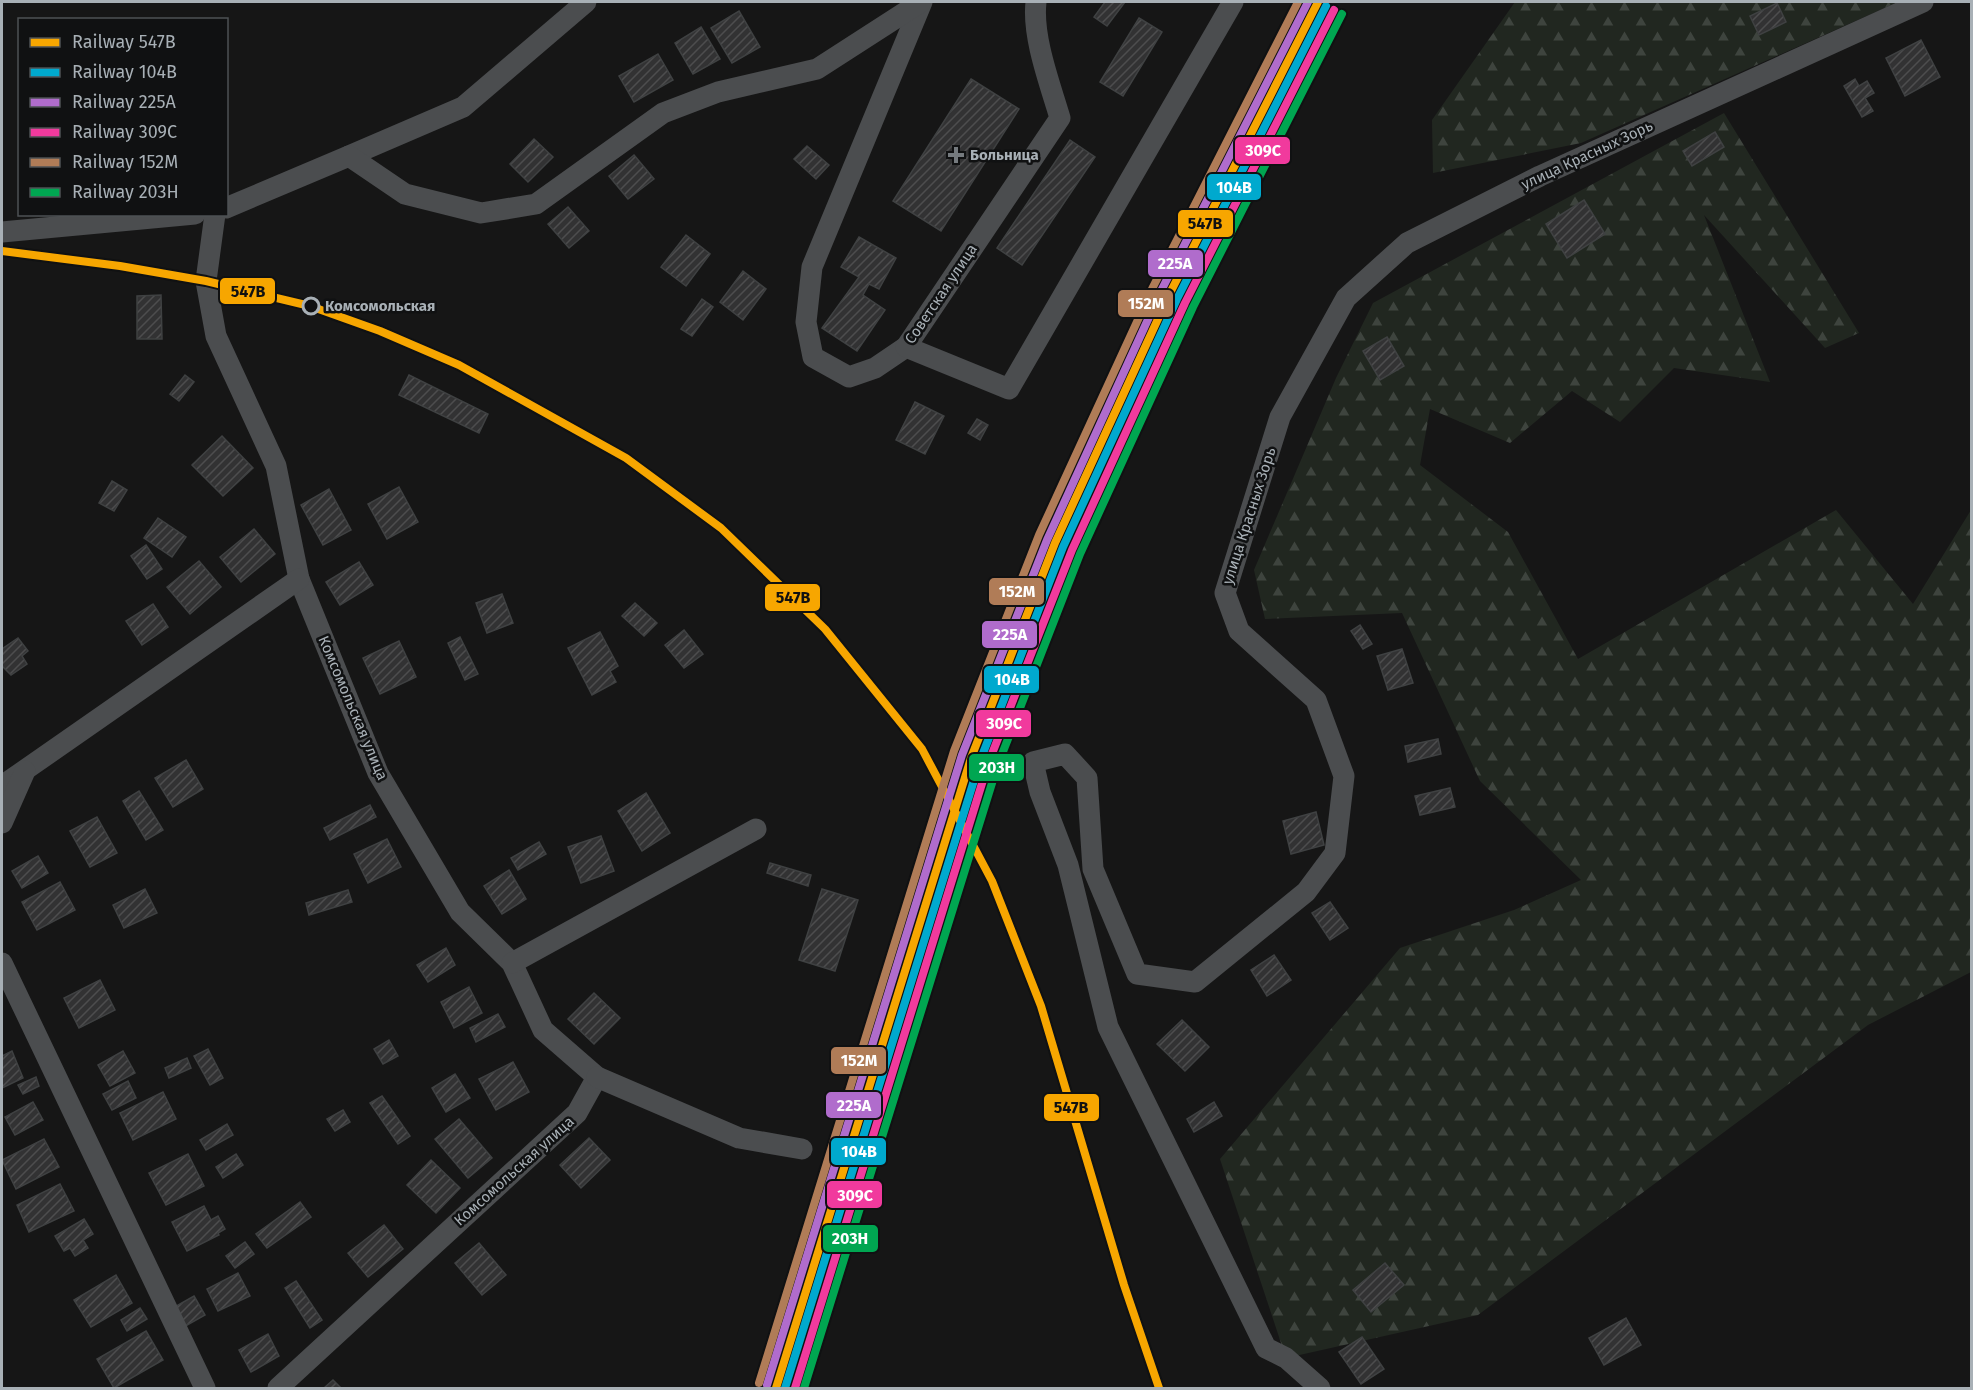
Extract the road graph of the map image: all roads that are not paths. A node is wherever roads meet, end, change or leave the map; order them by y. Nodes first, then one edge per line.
1 (586, 2) edge
2 (921, 2) edge
3 (1036, 2) edge
4 (1233, 2) edge
5 (1923, 2) edge
6 (349, 156) junction
7 (228, 207) edge
8 (174, 216) edge
9 (215, 216) edge
10 (2, 232) edge
11 (906, 347) junction
12 (299, 579) junction
13 (25, 771) junction
14 (2, 786) edge
15 (2, 823) edge
16 (756, 829) dead end
17 (2, 963) edge
18 (512, 963) junction
19 (597, 1077) junction
20 (801, 1149) dead end
21 (205, 1389) edge
22 (278, 1389) edge
23 (1320, 1389) edge

1 - 6 street
2 - 6 street
2 - 11 street, Советская улица
3 - 11 street, Советская улица
4 - 11 street
5 - 23 street, улица Красных Зорь
6 - 7 street
8 - 10 street
9 - 12 street, Комсомольская улица
12 - 13 street
12 - 18 street, Комсомольская улица
13 - 14 street
13 - 15 street
16 - 18 street
17 - 21 street
18 - 19 street, Комсомольская улица
19 - 20 street
19 - 22 street, Комсомольская улица

